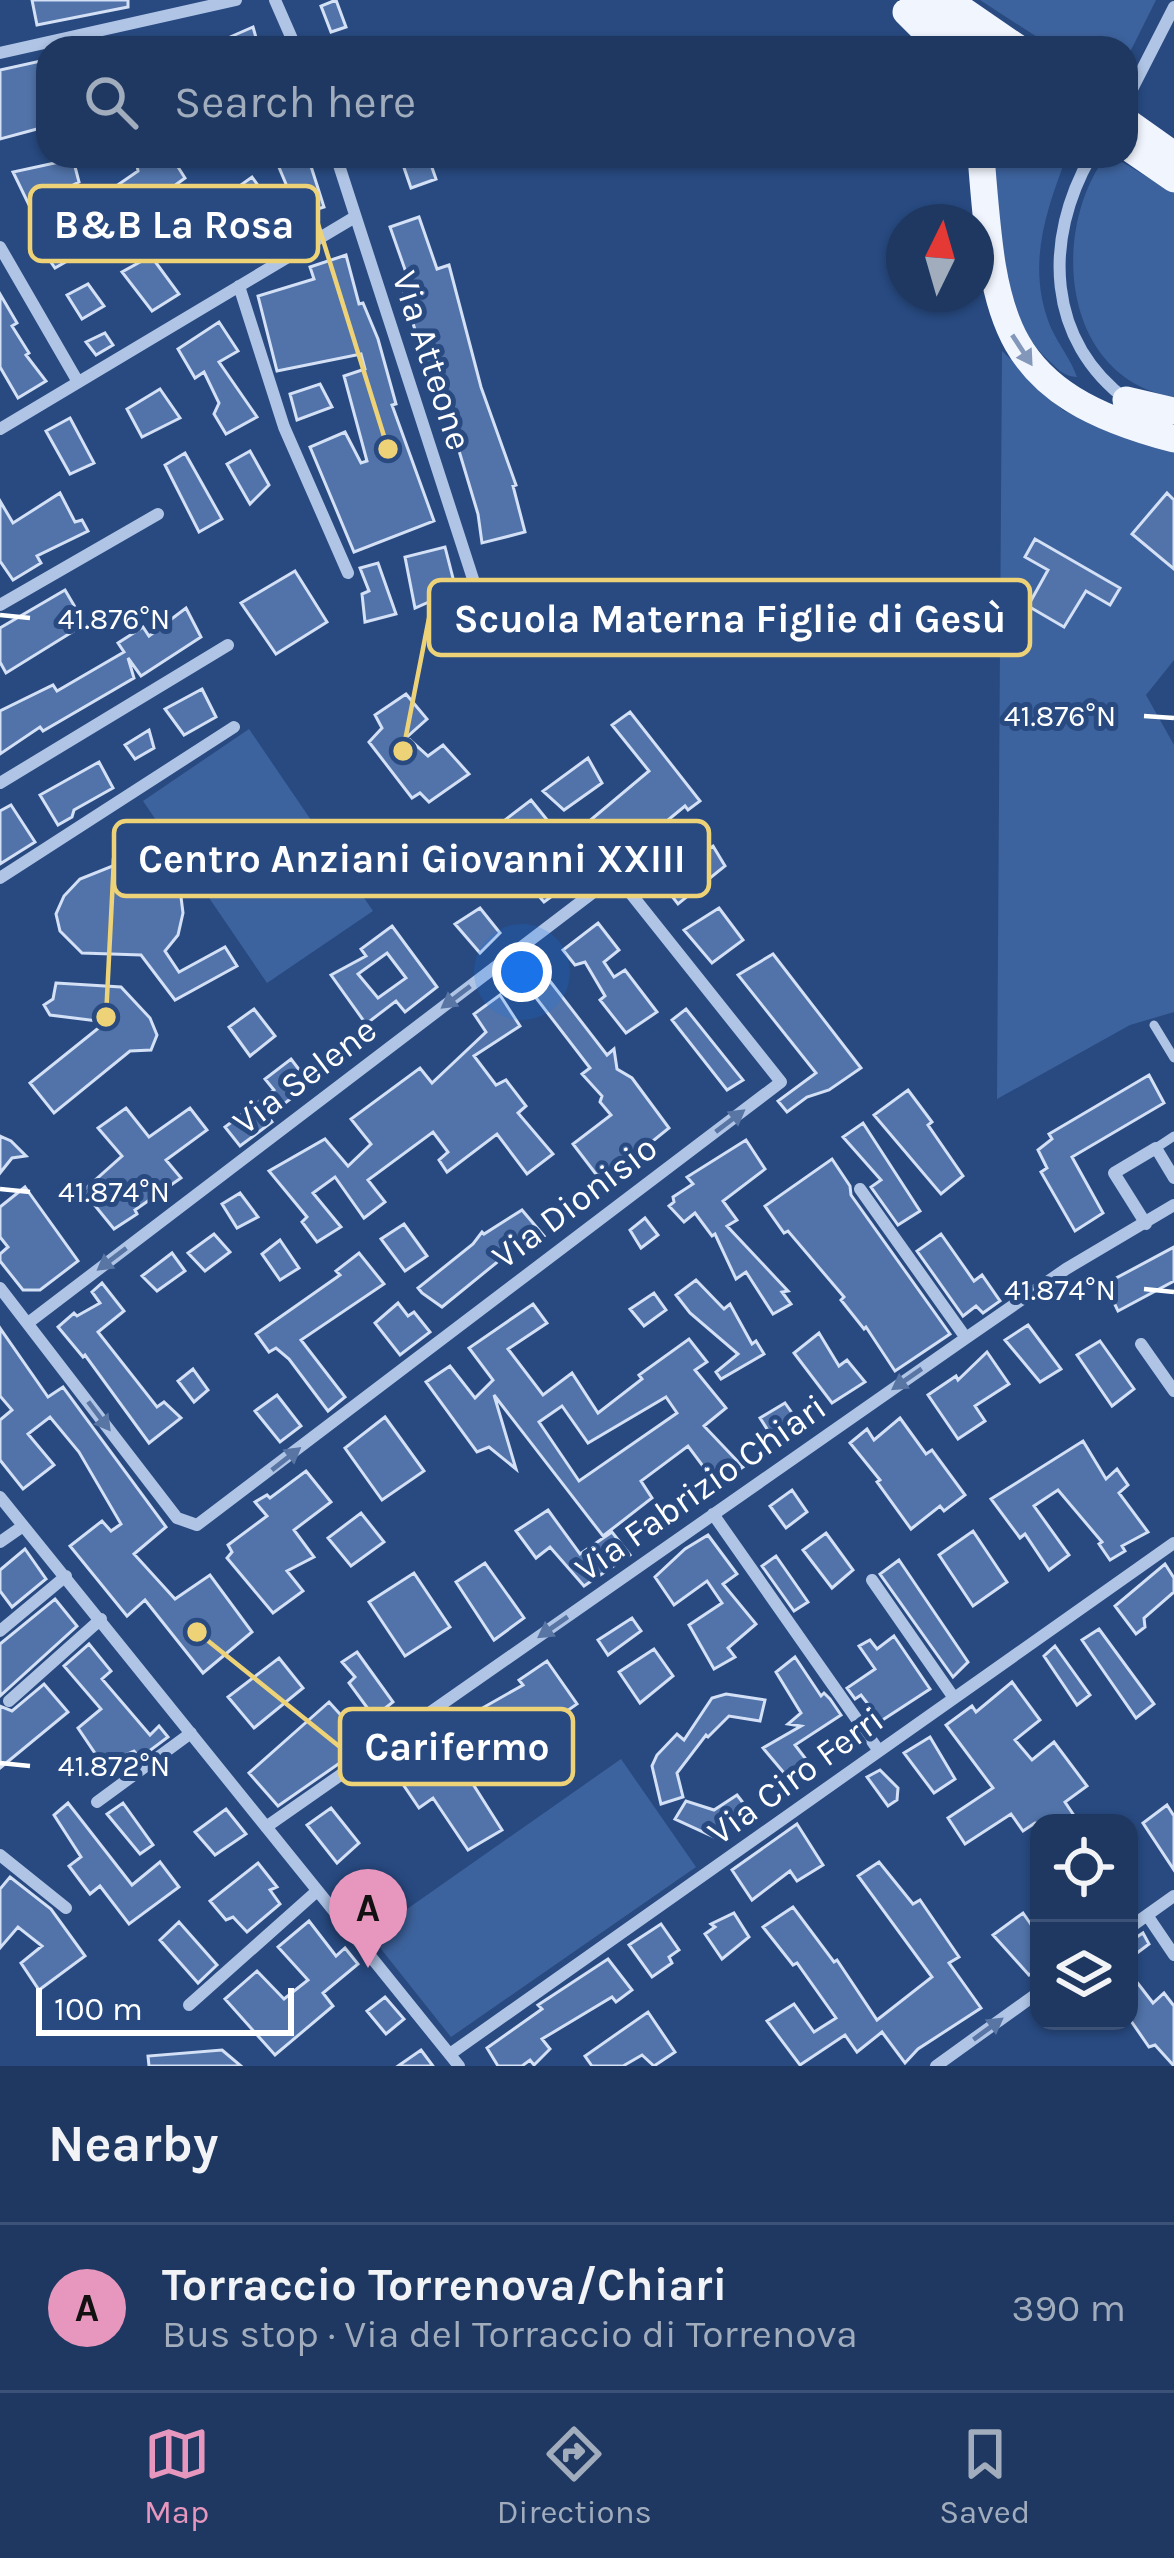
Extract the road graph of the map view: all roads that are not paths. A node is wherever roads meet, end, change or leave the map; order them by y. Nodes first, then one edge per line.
1 (236, 0) edge
2 (275, 0) edge
3 (894, 0) edge
4 (913, 0) edge
5 (948, 0) edge
6 (1174, 8) edge
7 (73, 36) edge
8 (291, 36) edge
9 (930, 36) edge
10 (966, 36) edge
11 (1000, 36) edge
12 (36, 44) edge
13 (0, 52) edge
14 (1138, 77) edge
15 (1138, 133) edge
16 (1138, 151) edge
17 (1169, 164) edge
18 (340, 168) edge
19 (982, 168) edge
20 (1084, 168) edge
21 (355, 217) junction
22 (0, 247) edge
23 (239, 286) junction
24 (78, 382) junction
25 (1126, 400) junction
26 (1174, 414) edge
27 (1174, 428) edge
28 (0, 429) edge
29 (1174, 439) edge
30 (158, 514) dead end
31 (348, 573) dead end
32 (473, 582) dead end
33 (0, 604) edge
34 (228, 645) dead end
35 (234, 727) dead end
36 (0, 783) edge
37 (616, 875) joint
38 (0, 878) edge
39 (1154, 1024) dead end
40 (1174, 1058) edge
41 (1174, 1136) edge
42 (1156, 1148) junction
43 (1174, 1178) edge
44 (860, 1189) dead end
45 (1174, 1205) edge
46 (1146, 1223) junction
47 (0, 1288) edge
48 (28, 1323) junction
49 (966, 1338) junction
50 (1141, 1344) dead end
51 (1174, 1390) edge
52 (0, 1497) edge
53 (713, 1514) junction
54 (23, 1526) junction
55 (0, 1542) edge
56 (1174, 1543) edge
57 (66, 1576) junction
58 (872, 1580) dead end
59 (101, 1619) junction
60 (0, 1631) edge
61 (954, 1698) junction
62 (9, 1701) dead end
63 (191, 1733) junction
64 (879, 1751) junction
65 (97, 1802) dead end
66 (266, 1827) junction
67 (0, 1856) edge
68 (317, 1891) junction
69 (1174, 1896) edge
70 (66, 1908) dead end
71 (1147, 1915) junction
72 (1137, 1922) edge
73 (1174, 1954) edge
74 (1030, 1998) edge
75 (189, 2005) dead end
76 (454, 2060) edge
77 (936, 2066) edge

1 - 7 street
2 - 8 street
3 - 9 main road
4 - 10 main road
5 - 11 main road
6 - 14 street
12 - 13 street
15 - 17 main road
16 - 17 main road
18 - 21 street, Via Atteone
19 -> 29 main road
20 - 25 street
21 - 23 street
21 - 32 street, Via Atteone
22 - 24 street
23 - 24 street
23 - 31 street
24 - 28 street
25 - 26 main road
25 - 27 street
30 - 33 street
34 - 36 street
35 - 38 street
37 -> 48 street, Via Selene
48 -> 37 street, Via Dionisio
39 - 40 lane
41 - 42 lane
42 - 43 street
42 - 46 street
44 - 49 street
45 - 46 street, Via Fabrizio Chiari
46 - 49 street, Via Fabrizio Chiari
47 - 48 street
49 -> 53 street, Via Fabrizio Chiari
50 - 51 street
52 - 54 street
53 - 64 street
53 -> 66 street, Via Fabrizio Chiari
54 - 55 street
54 - 57 street
56 - 61 street, Via Ciro Ferri
57 - 59 street
57 - 60 street
58 - 61 street
59 - 62 street
59 - 63 street
61 - 64 street, Via Ciro Ferri
63 - 65 street
63 - 66 street
64 - 76 street, Via Ciro Ferri
66 - 68 street
67 - 70 street
68 - 75 street
68 - 76 street
69 - 71 street
71 - 72 street
71 - 73 street
77 -> 74 street

